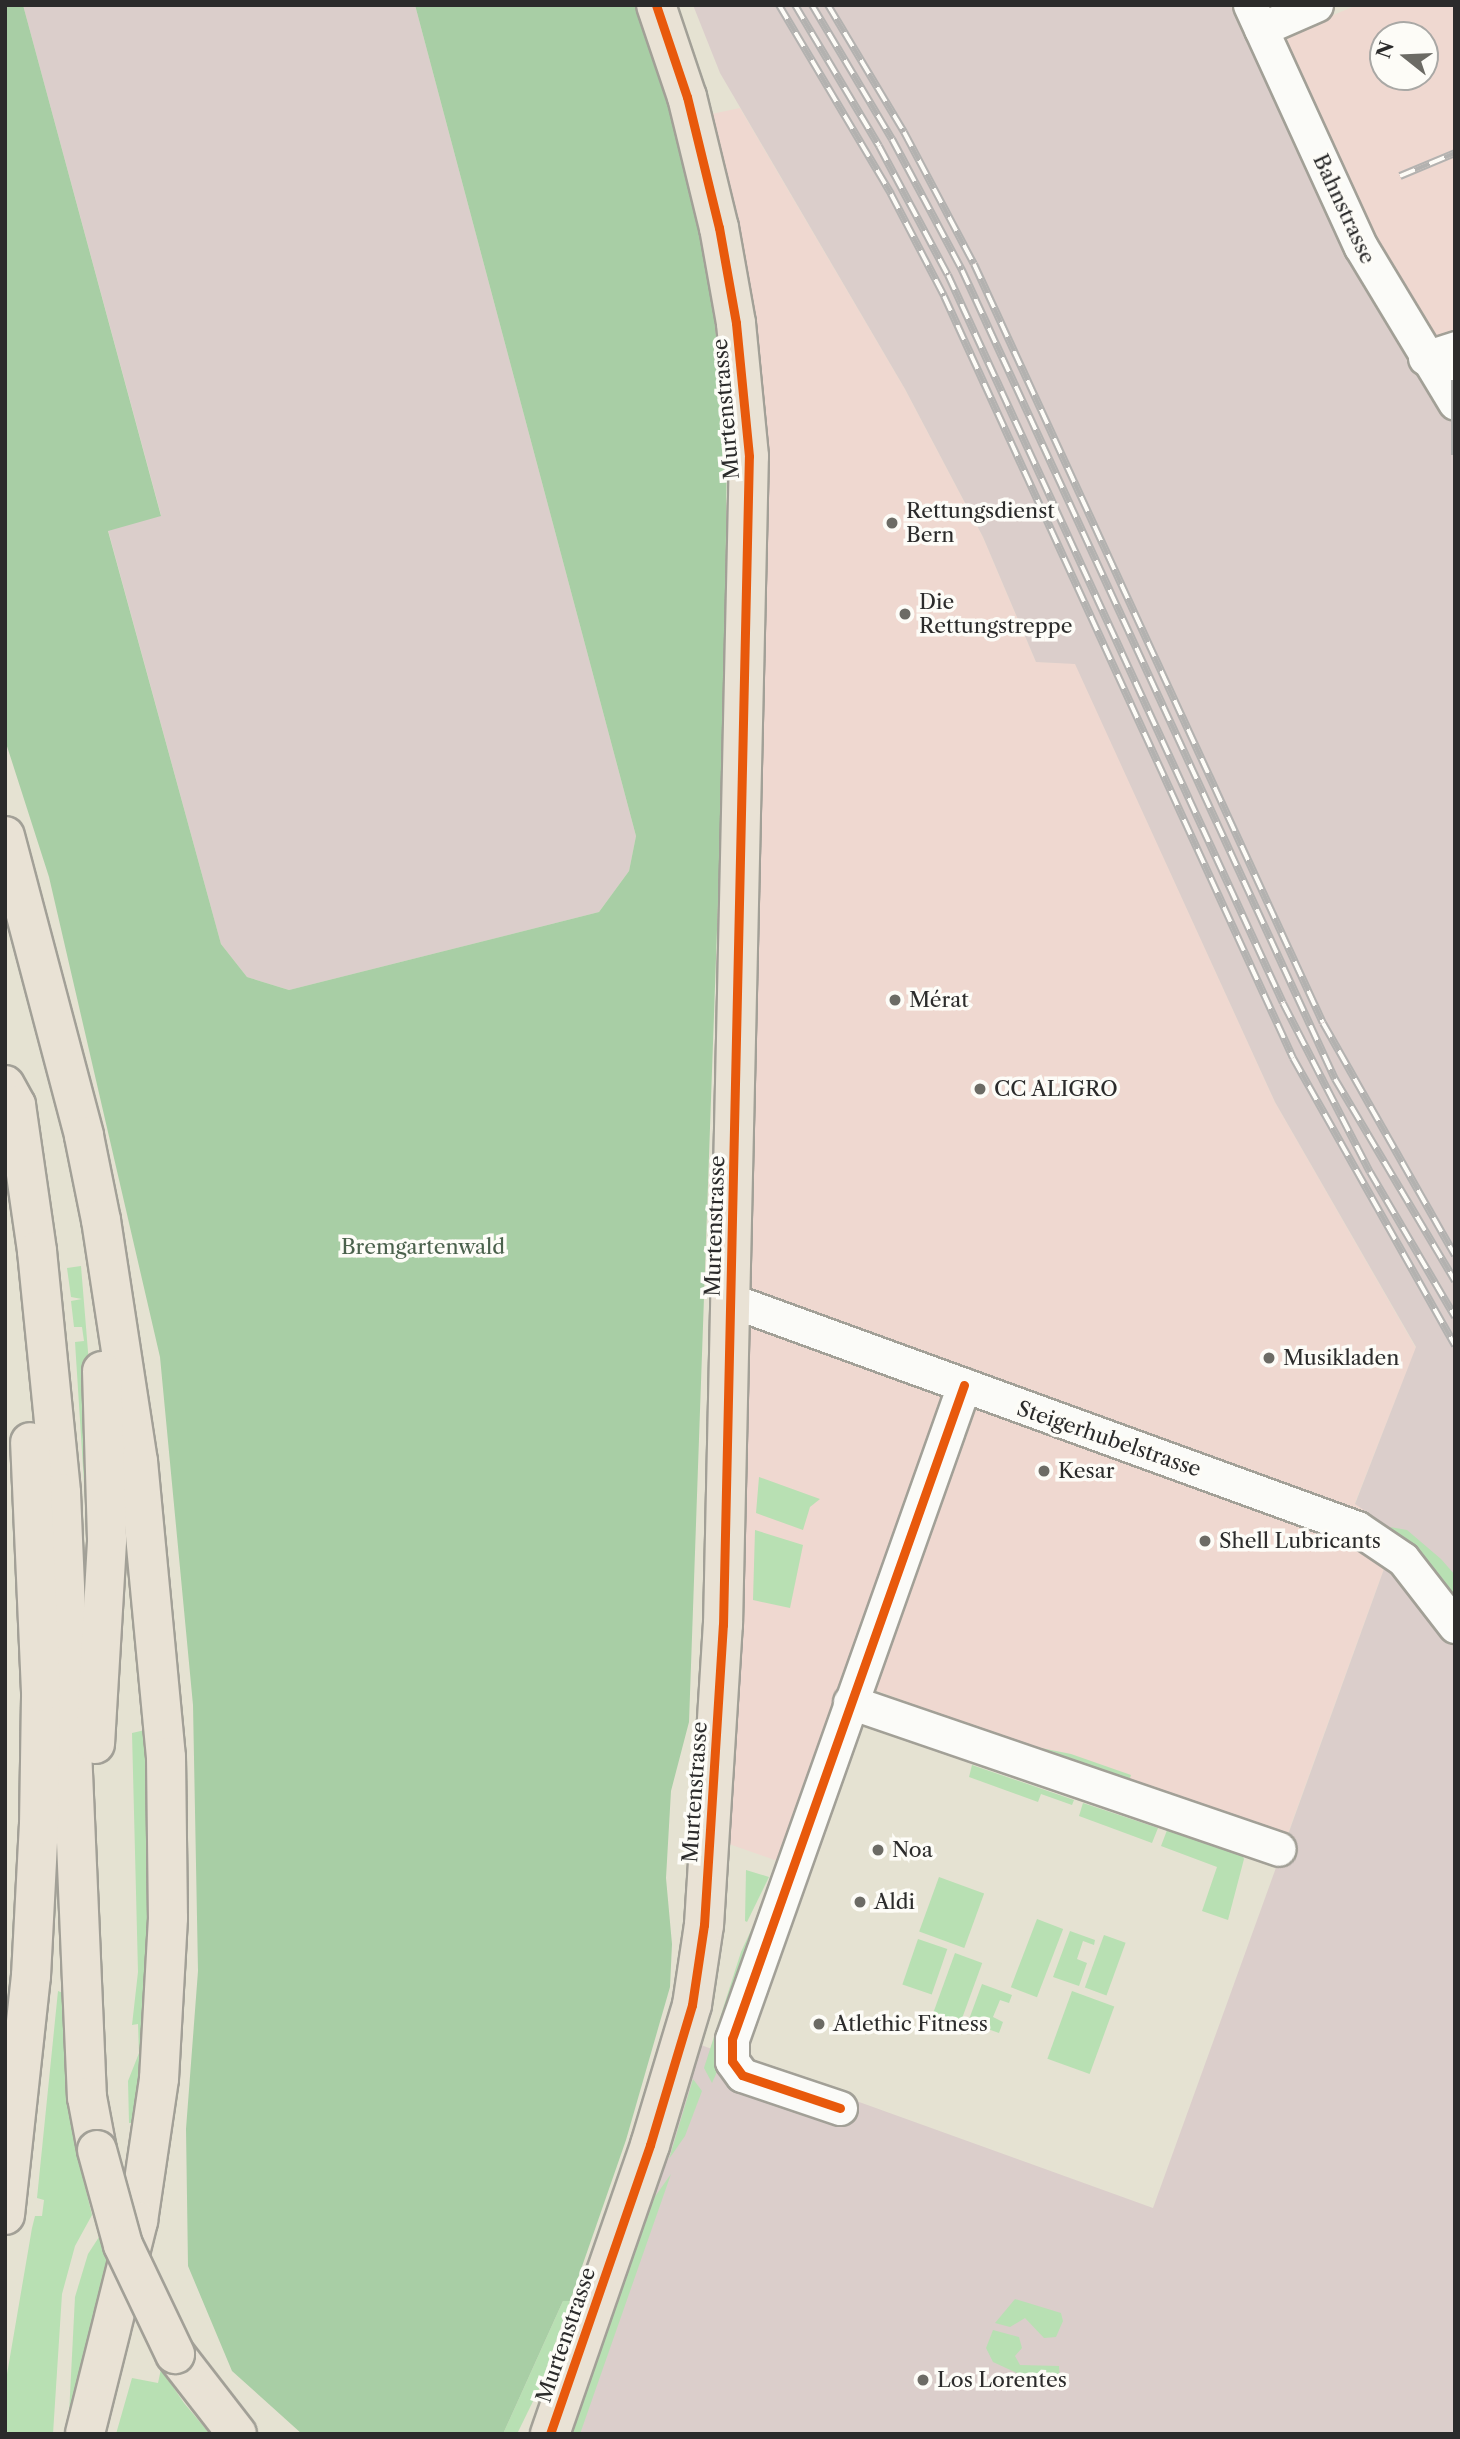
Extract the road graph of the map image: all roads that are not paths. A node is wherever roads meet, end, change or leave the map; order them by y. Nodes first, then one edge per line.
1 (656, 5) edge
2 (1316, 5) edge
3 (1256, 17) edge
4 (1440, 353) edge
5 (1455, 403) edge
6 (5, 836) edge
7 (36, 950) junction
8 (5, 1085) edge
9 (5, 1204) edge
10 (730, 1300) junction
11 (964, 1385) junction
12 (1455, 1626) edge
13 (850, 1702) junction
14 (1279, 1849) dead end
15 (78, 1885) junction
16 (840, 2108) dead end
17 (5, 2215) edge
18 (85, 2434) edge
19 (237, 2434) edge
20 (550, 2434) edge

1 - 10 main road, Murtenstrasse
2 - 3 street
3 - 4 street, Bahnstrasse
4 - 5 street, Bahnstrasse
6 - 7 main road
7 - 15 main road
7 - 18 main road
8 - 15 main road
9 - 17 main road
10 - 11 street, Steigerhubelstrasse
10 - 20 main road, Murtenstrasse
11 - 12 street, Steigerhubelstrasse
11 - 13 street
13 - 14 street
13 - 16 street
15 - 19 main road, bridge

